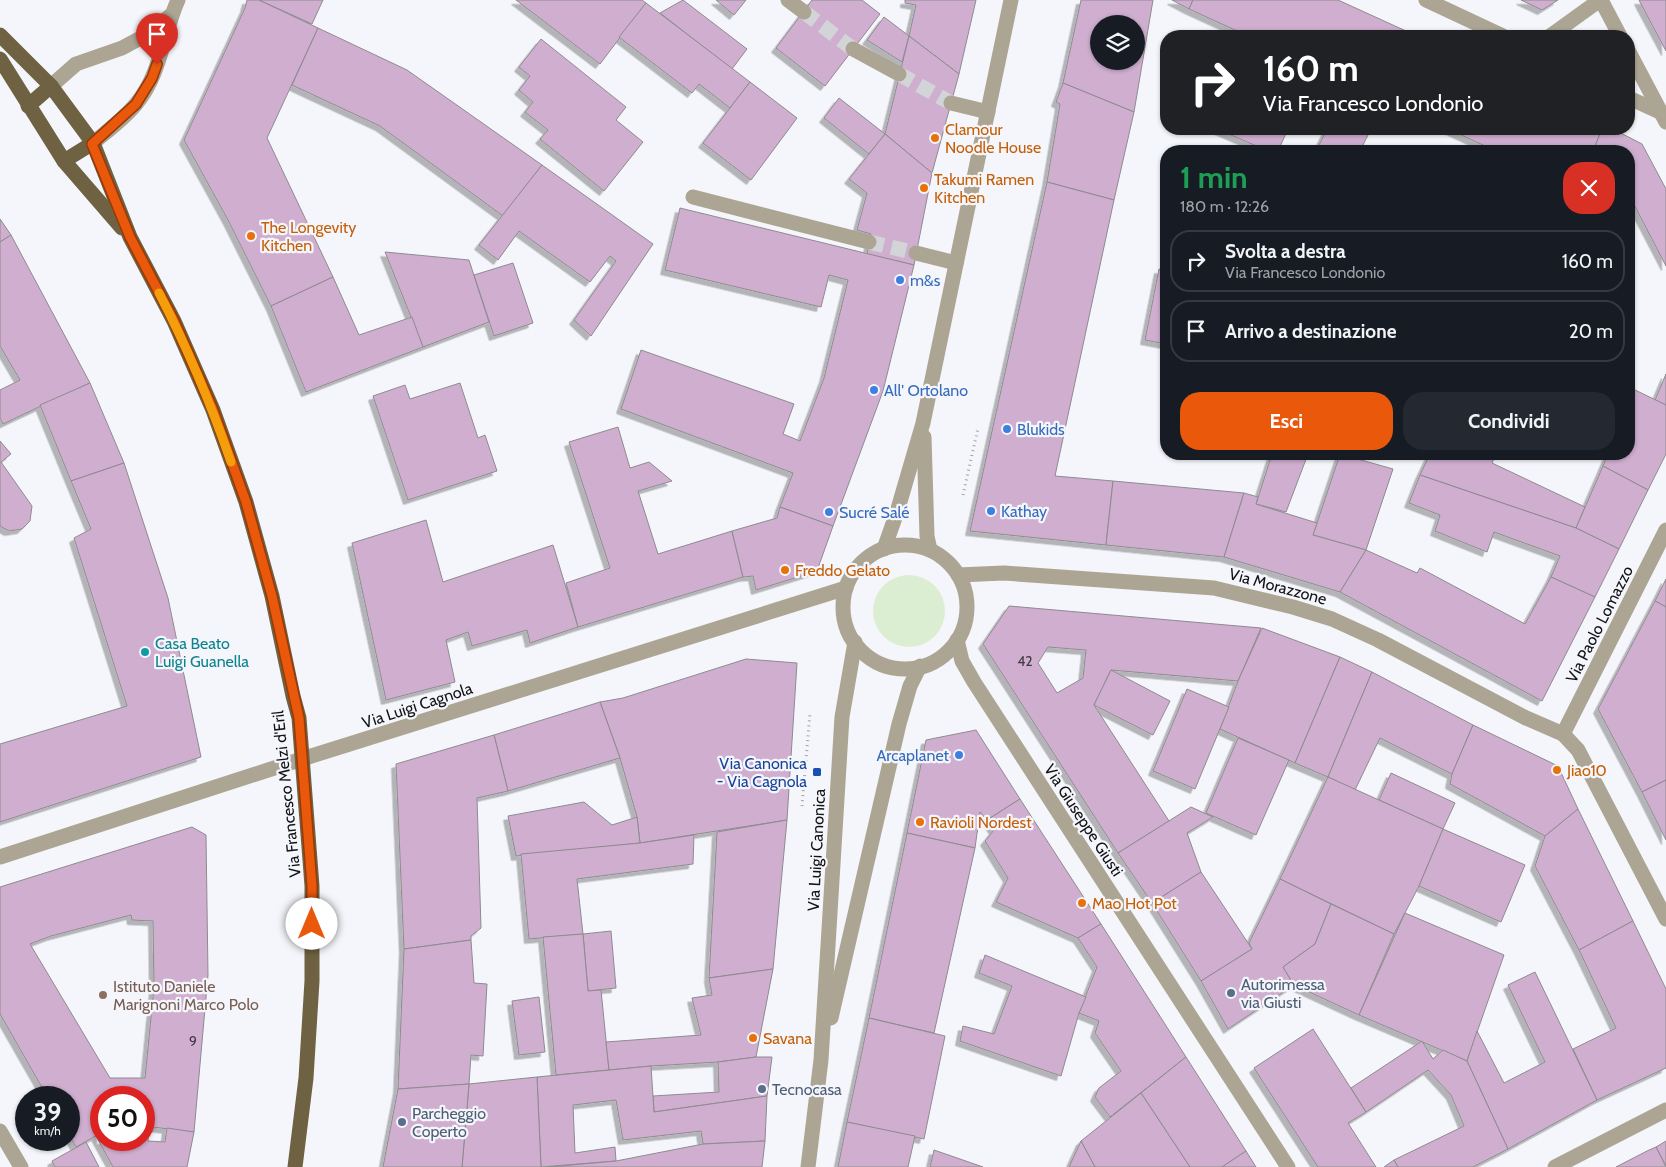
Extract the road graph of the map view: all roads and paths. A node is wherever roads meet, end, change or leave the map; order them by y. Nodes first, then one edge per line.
1 (178, 0) edge
2 (788, 0) edge
3 (1011, 0) edge
4 (1426, 0) edge
5 (1600, 0) edge
6 (804, 12) tunnel mouth
7 (171, 15) junction
8 (1490, 30) edge
9 (1558, 30) edge
10 (1617, 30) edge
11 (0, 35) edge
12 (853, 49) tunnel mouth
13 (0, 59) edge
14 (1635, 63) edge
15 (899, 74) tunnel mouth
16 (51, 86) junction
17 (1635, 101) edge
18 (951, 103) tunnel mouth
19 (28, 106) junction
20 (988, 112) junction
21 (1664, 117) edge
22 (92, 144) junction
23 (64, 161) junction
24 (693, 197) dead end
25 (130, 237) junction
26 (869, 242) tunnel mouth
27 (916, 254) tunnel mouth
28 (956, 263) junction
29 (923, 423) junction
30 (978, 428) dead end
31 (963, 495) dead end
32 (1666, 530) edge
33 (884, 549) junction
34 (930, 550) junction
35 (958, 575) junction
36 (846, 588) junction
37 (957, 640) junction
38 (855, 642) junction
39 (920, 666) junction
40 (810, 713) dead end
41 (1563, 734) junction
42 (302, 759) junction
43 (802, 806) dead end
44 (0, 857) edge
45 (1666, 919) edge
46 (821, 1060) junction
47 (1666, 1110) edge
48 (0, 1132) edge
49 (21, 1167) edge
50 (295, 1167) edge
51 (808, 1167) edge
52 (1288, 1167) edge
53 (1555, 1167) edge

1 - 7 street
2 - 6 street
3 - 20 street
4 - 8 street
5 - 9 street
5 - 10 street
7 - 16 street
7 - 22 street
11 - 16 main road, Via Francesco Melzi d'Eril
12 - 15 street
13 - 19 main road, Via Francesco Melzi d'Eril
14 - 21 street
16 - 19 main road
16 - 22 main road, Via Francesco Melzi d'Eril
17 - 21 street
18 - 20 street
19 - 23 main road, Via Francesco Melzi d'Eril
20 - 28 street
22 - 23 main road
22 - 25 main road, Via Francesco Melzi d'Eril
23 - 25 main road, Via Francesco Melzi d'Eril
24 - 26 street
25 - 42 main road, Via Francesco Melzi d'Eril
27 - 28 street
28 - 29 street
29 - 33 street
29 - 34 street
30 - 31 path
32 - 41 street, Via Paolo Lomazzo
33 - 34 street
33 - 36 street
34 - 35 street
35 - 37 street
35 - 41 street, Via Morazzone
36 - 38 street
36 - 42 street, Via Luigi Cagnola
37 - 39 street
37 - 52 street, Via Giuseppe Giusti
38 - 39 street
38 - 46 street, Via Luigi Canonica
39 - 46 street, Via Luigi Canonica
40 - 43 path
41 - 45 street
42 - 44 street, Via Luigi Cagnola
42 - 50 main road, Via Francesco Melzi d'Eril
46 - 51 street, Via Luigi Canonica
47 - 53 street
48 - 49 street

